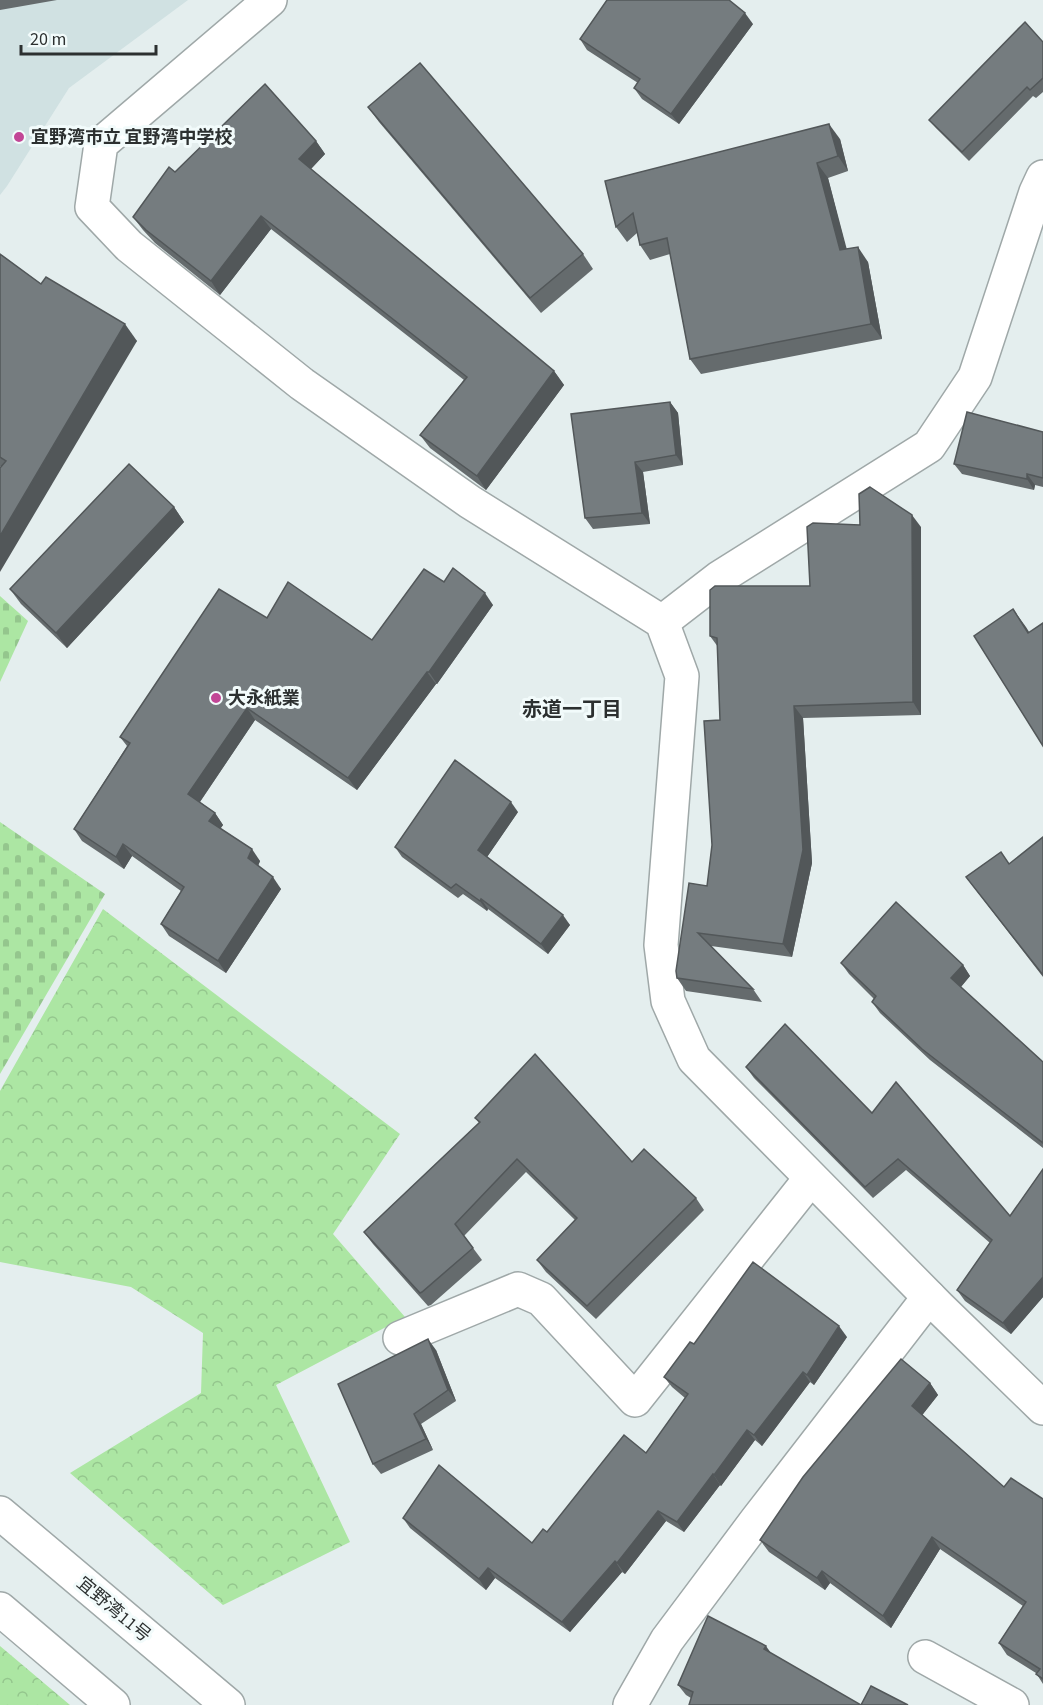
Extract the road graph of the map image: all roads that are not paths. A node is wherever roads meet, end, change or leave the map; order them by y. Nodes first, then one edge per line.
1 (270, 0) edge
2 (1043, 177) edge
3 (662, 622) junction
4 (811, 1178) junction
5 (929, 1297) junction
6 (400, 1338) dead end
7 (1041, 1402) edge
8 (0, 1514) edge
9 (0, 1609) edge
10 (925, 1657) dead end
11 (113, 1705) edge
12 (228, 1705) edge
13 (630, 1705) edge
14 (1012, 1705) edge

1 - 3 street
2 - 3 street
3 - 4 street
4 - 5 street
4 - 6 street
5 - 7 street
5 - 13 street
8 - 12 street, 宜野湾11号
9 - 11 street
10 - 14 street

